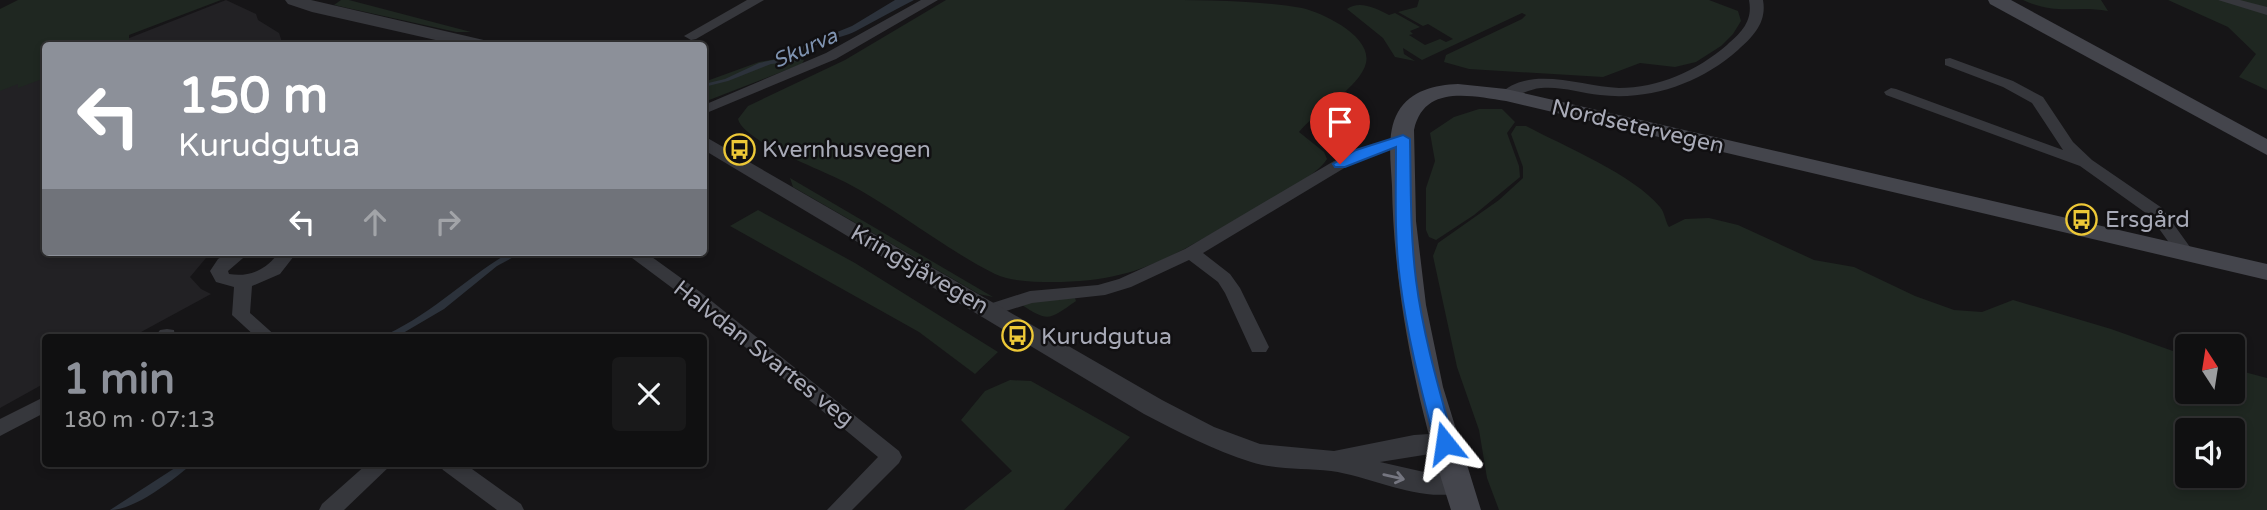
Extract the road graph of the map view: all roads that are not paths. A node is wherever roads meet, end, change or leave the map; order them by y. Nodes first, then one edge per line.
1 (294, 0) edge
2 (757, 0) edge
3 (931, 0) edge
4 (1756, 0) edge
5 (1997, 0) edge
6 (2225, 0) edge
7 (2267, 10) edge
8 (691, 36) dead end
9 (471, 42) edge
10 (1950, 62) dead end
11 (1891, 92) dead end
12 (1506, 95) junction
13 (707, 109) edge
14 (1403, 139) junction
15 (707, 144) edge
16 (2267, 148) edge
17 (2086, 163) junction
18 (1191, 253) junction
19 (2186, 254) junction
20 (235, 256) edge
21 (285, 256) edge
22 (639, 256) edge
23 (2267, 272) edge
24 (243, 281) junction
25 (990, 310) junction
26 (264, 334) edge
27 (1259, 347) dead end
28 (42, 405) edge
29 (0, 428) edge
30 (1445, 443) junction
31 (1334, 461) junction
32 (378, 467) edge
33 (454, 467) edge
34 (1461, 497) edge
35 (330, 510) edge
36 (513, 510) edge
37 (838, 510) edge

1 - 9 street
2 - 8 street
3 - 13 street
4 - 12 street
5 - 16 main road
6 - 7 street
10 - 17 street
11 - 17 street
12 - 14 main road, Nordsetervegen
12 - 19 main road, Nordsetervegen
14 - 18 street
14 - 30 main road, Nordsetervegen
15 - 25 street, Kringsjåvegen
17 - 19 street
18 - 25 street
18 - 27 street
19 - 23 main road, Nordsetervegen
20 - 24 street
21 - 24 street
22 - 37 street, Halvdan Svartes veg
24 - 26 street
25 - 31 street, Kringsjåvegen
28 - 29 street
30 - 31 street, Kringsjåvegen
30 - 34 main road, Nordsetervegen
31 -> 34 street, Kringsjåvegen
32 - 35 street
33 - 36 street

